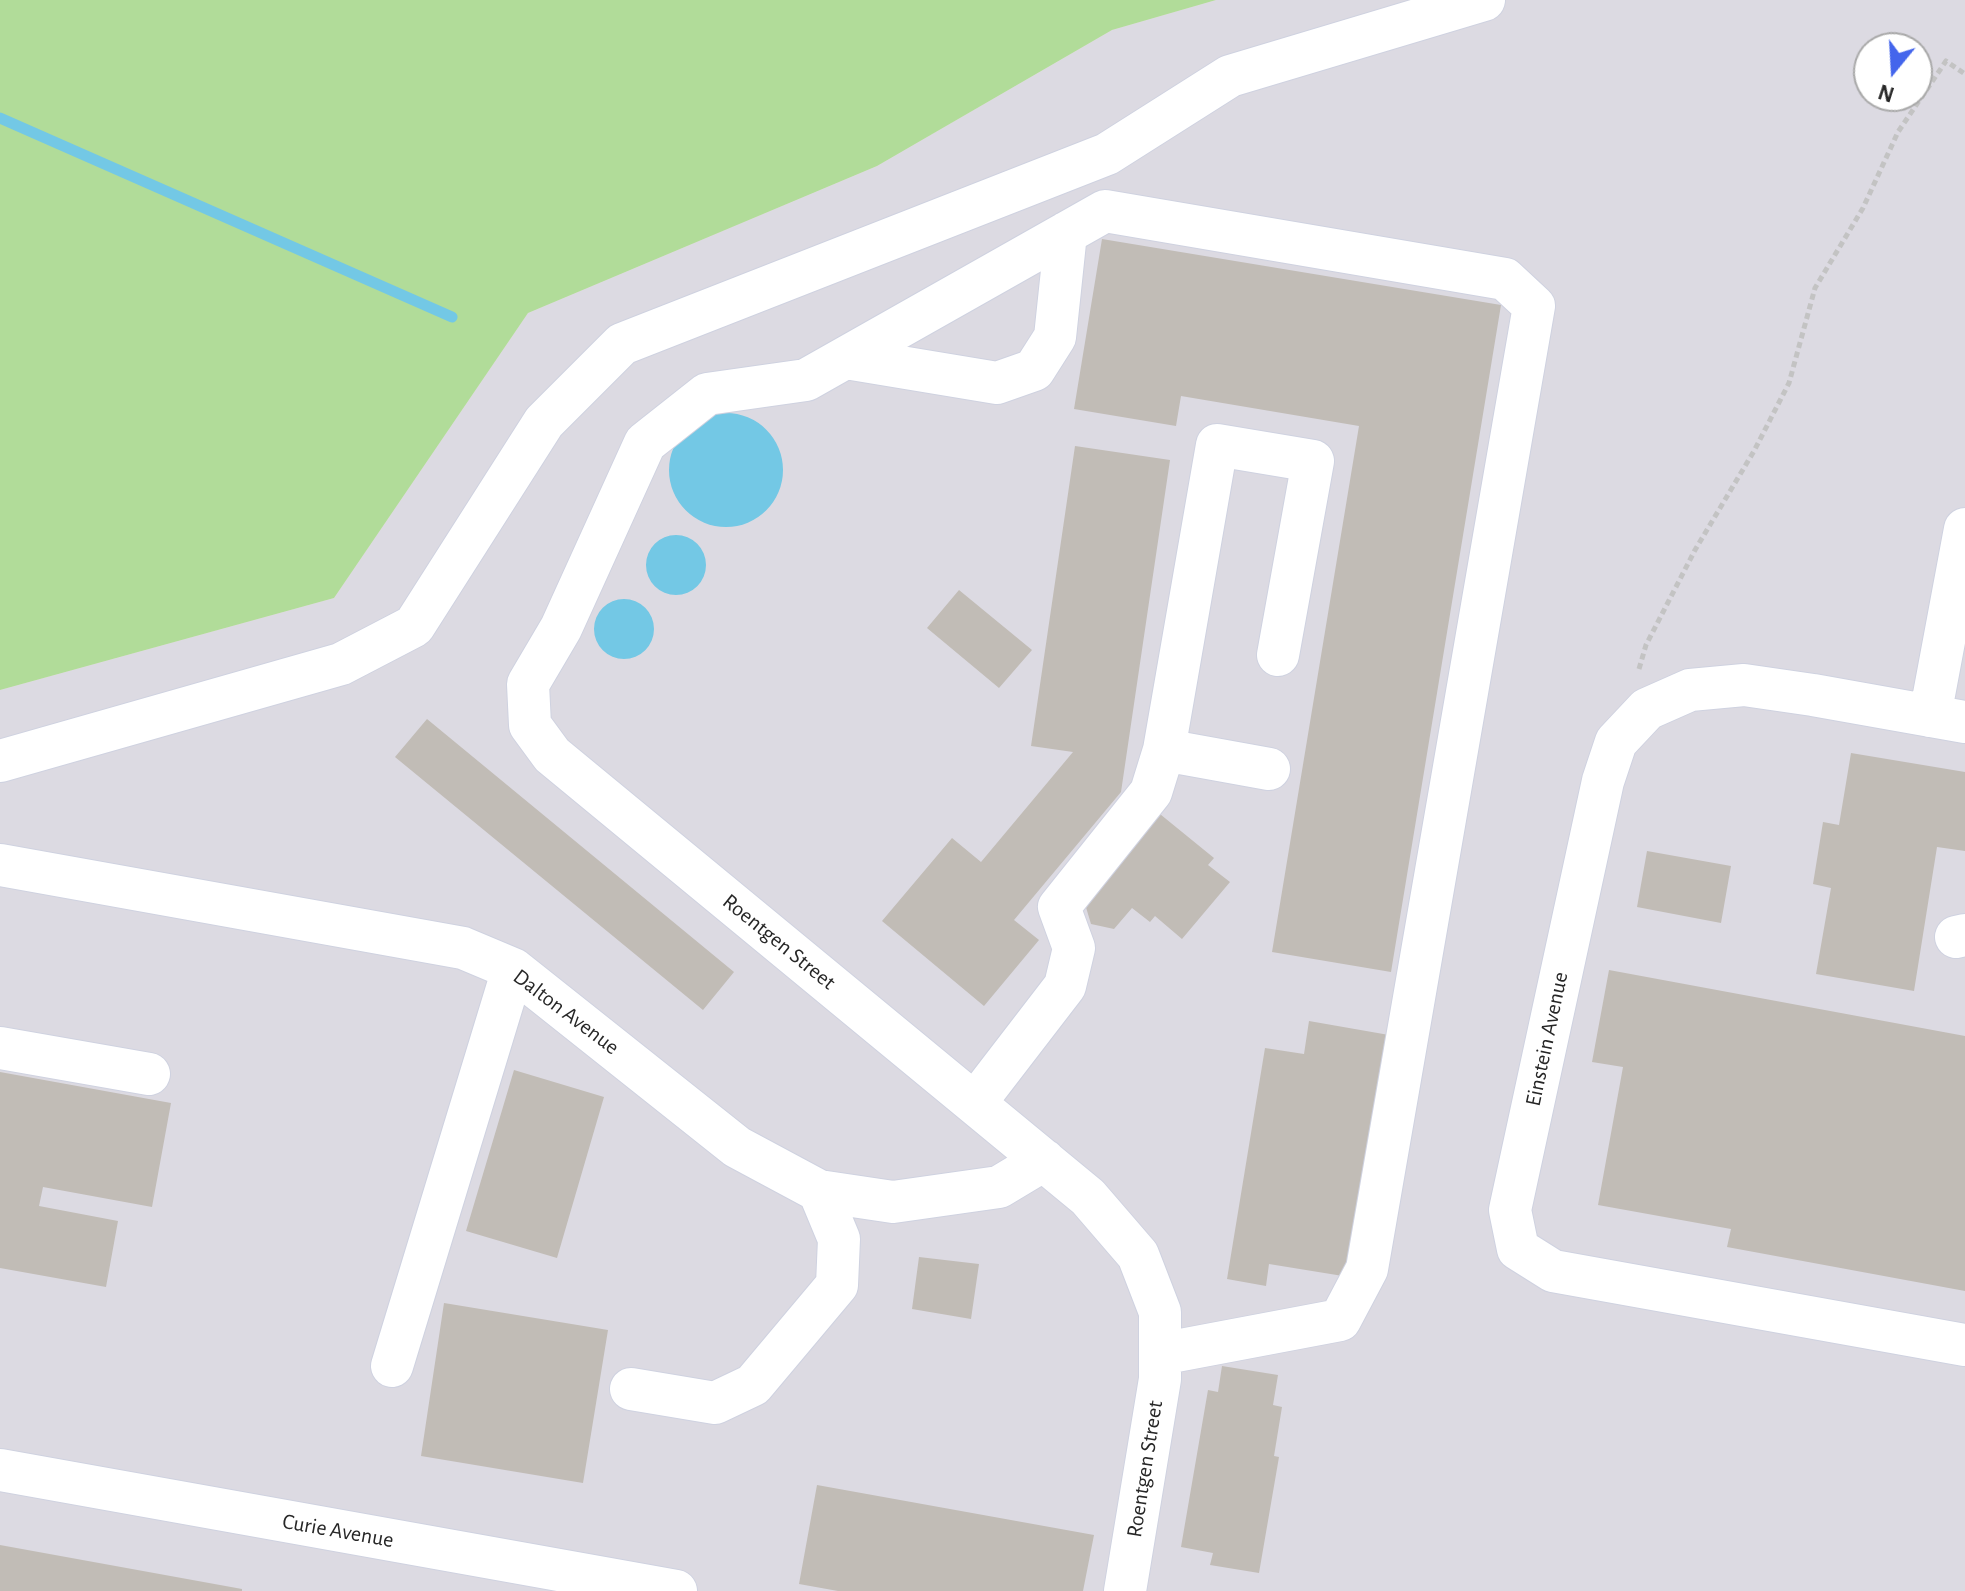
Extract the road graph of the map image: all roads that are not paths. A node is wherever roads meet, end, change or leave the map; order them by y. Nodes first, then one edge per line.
1 (1484, 0) edge
2 (1066, 233) junction
3 (846, 358) junction
4 (1965, 529) edge
5 (1278, 655) dead end
6 (1948, 719) edge
7 (1164, 750) junction
8 (0, 761) edge
9 (1269, 769) dead end
10 (0, 865) edge
11 (513, 969) junction
12 (0, 1048) edge
13 (149, 1074) dead end
14 (975, 1103) junction
15 (1044, 1160) junction
16 (819, 1191) junction
17 (1965, 1345) edge
18 (1160, 1354) junction
19 (392, 1366) dead end
20 (631, 1389) dead end
21 (0, 1470) edge
22 (514, 1577) edge
23 (676, 1591) edge
24 (1125, 1591) edge

1 - 8 lane
2 - 3 lane
2 - 3 lane
2 - 18 lane
3 - 14 lane, Roentgen Street
4 - 6 lane
5 - 7 lane
6 - 17 lane, Einstein Avenue
7 - 9 lane
7 - 14 lane
10 - 11 lane, Dalton Avenue
11 - 16 lane, Dalton Avenue
11 - 19 lane
12 - 13 lane
14 - 15 lane, Roentgen Street
15 - 16 lane, Dalton Avenue
15 - 18 lane, Roentgen Street
16 - 20 lane
18 - 24 lane, Roentgen Street
21 - 22 lane, Curie Avenue
22 - 23 lane, Curie Avenue

